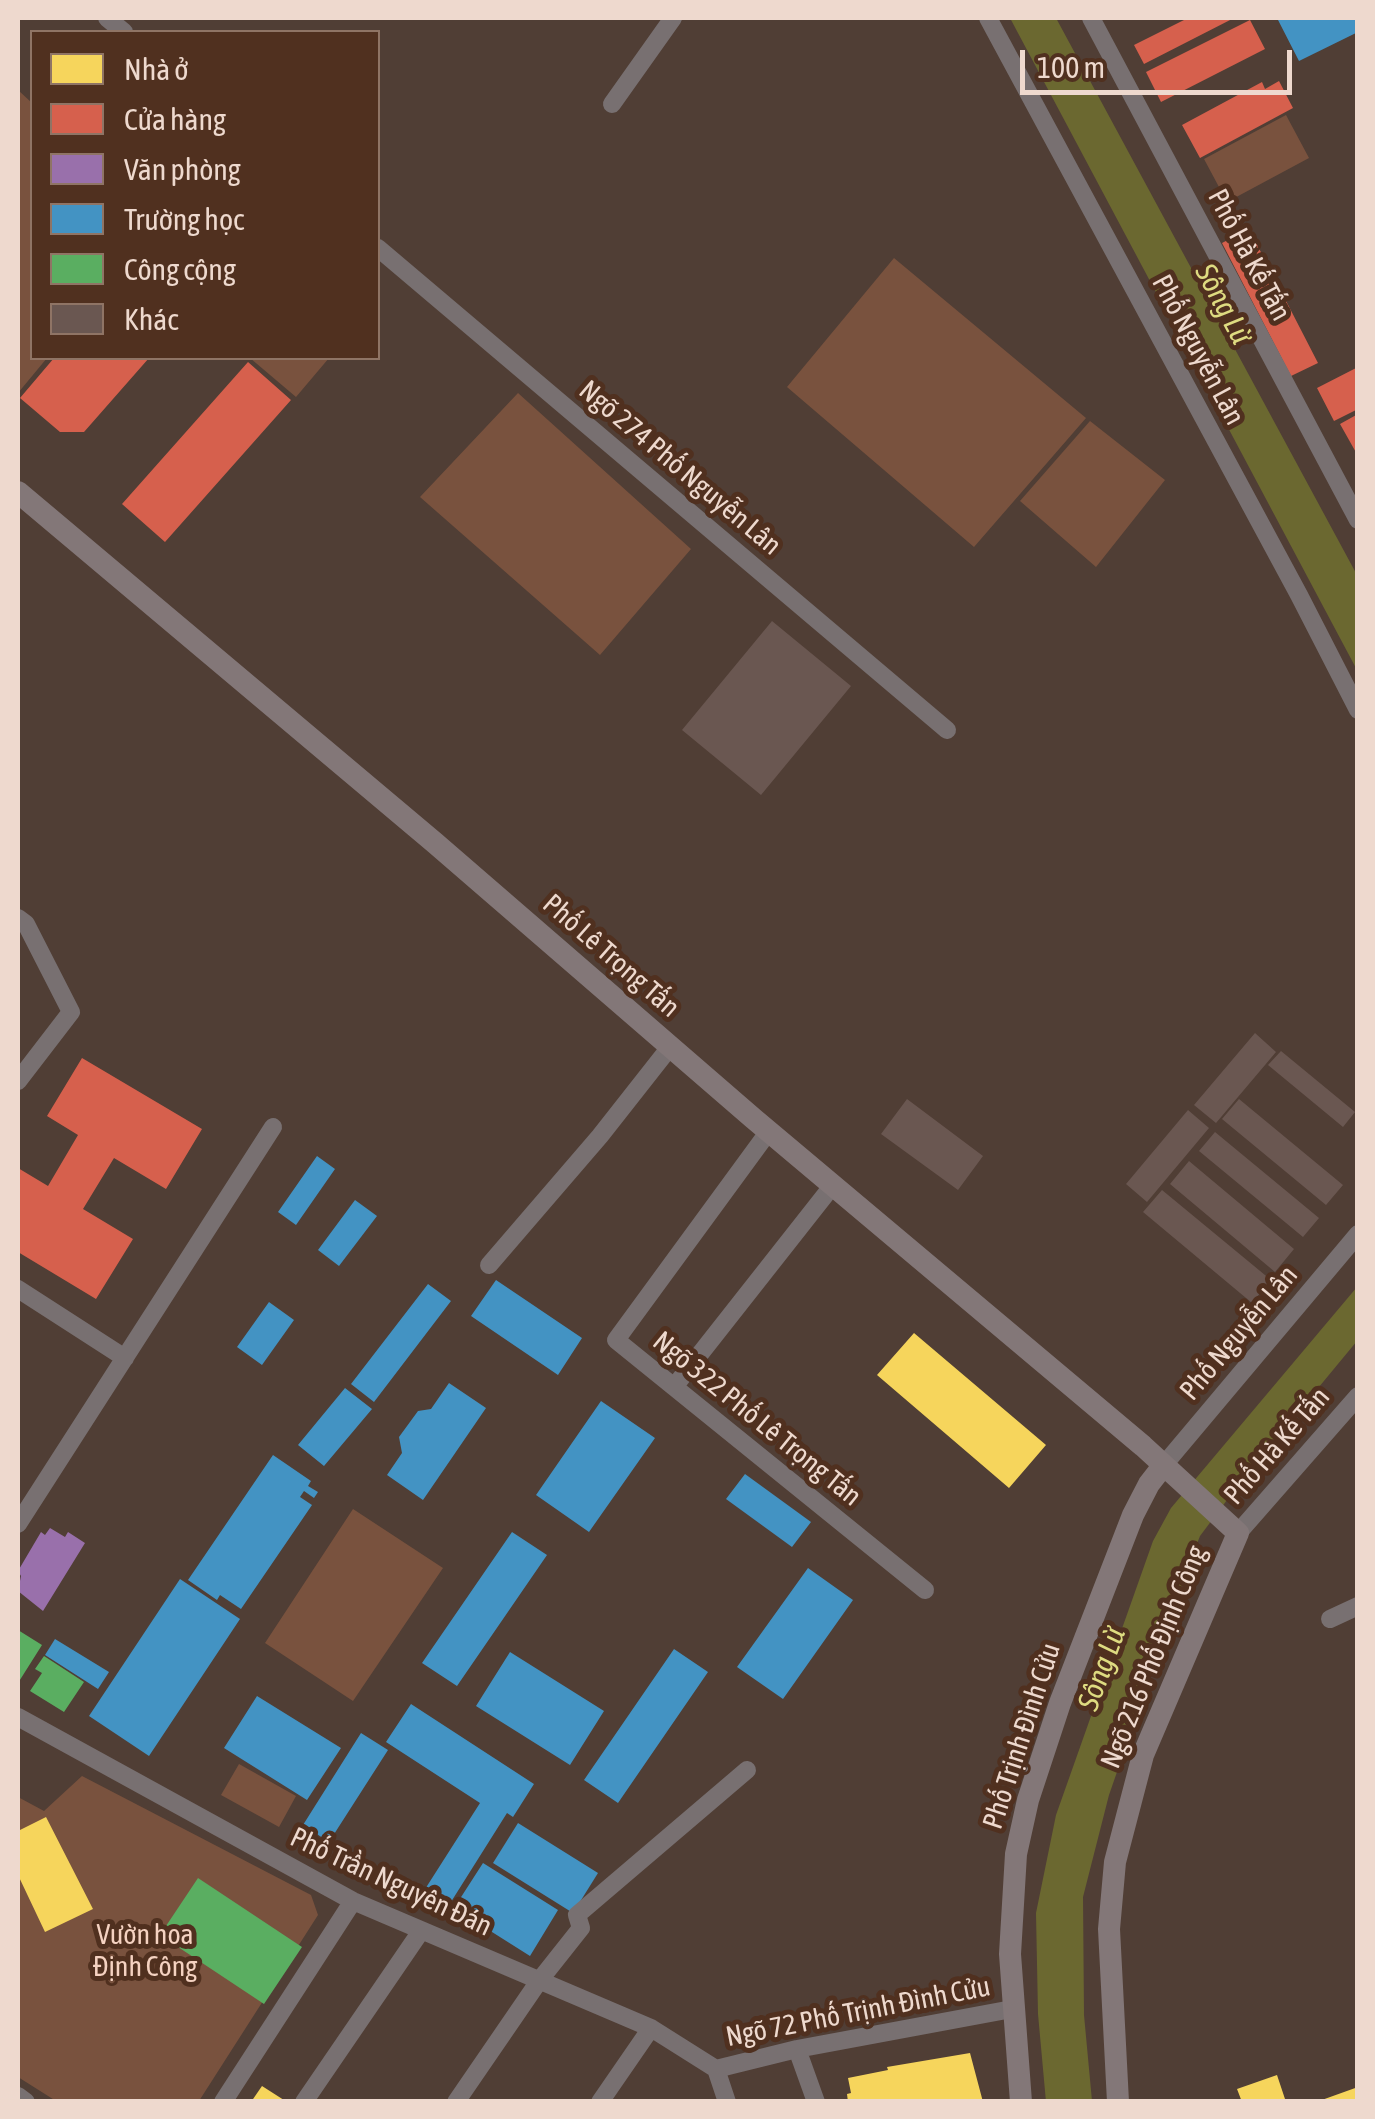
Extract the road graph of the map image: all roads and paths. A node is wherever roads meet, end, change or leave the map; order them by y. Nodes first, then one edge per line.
1 (673, 18) edge
2 (988, 18) edge
3 (1091, 18) edge
4 (612, 104) dead end
5 (380, 250) edge
6 (18, 492) edge
7 (1358, 520) edge
8 (1358, 710) edge
9 (947, 730) dead end
10 (18, 918) edge
11 (670, 1047) junction
12 (18, 1080) edge
13 (273, 1126) dead end
14 (769, 1131) junction
15 (832, 1185) junction
16 (1358, 1234) edge
17 (489, 1265) dead end
18 (18, 1289) edge
19 (126, 1358) junction
20 (674, 1387) junction
21 (1358, 1396) edge
22 (1171, 1473) junction
23 (18, 1524) edge
24 (1231, 1526) junction
25 (924, 1590) dead end
26 (1358, 1606) edge
27 (1330, 1619) dead end
28 (18, 1717) edge
29 (747, 1770) dead end
30 (353, 1901) junction
31 (420, 1930) junction
32 (540, 1981) junction
33 (1012, 2009) junction
34 (650, 2028) junction
35 (797, 2049) junction
36 (716, 2069) junction
37 (18, 2096) edge
38 (26, 2102) edge
39 (222, 2102) edge
40 (304, 2102) edge
41 (456, 2102) edge
42 (600, 2102) edge
43 (727, 2102) edge
44 (816, 2102) edge
45 (1021, 2102) edge
46 (1118, 2102) edge

1 - 4 street
2 - 8 street, Phố Nguyễn Lân
3 - 7 street, Phố Hà Kế Tấn
5 - 9 street, Ngõ 274 Phố Nguyễn Lân
6 - 11 main road, Phố Lê Trọng Tấn
10 - 12 street
11 - 14 main road, Phố Lê Trọng Tấn
11 - 17 street
13 - 19 street
14 - 15 main road, Phố Lê Trọng Tấn
14 - 20 street, Ngõ 322 Phố Lê Trọng Tấn
15 - 20 street
15 - 22 main road, Phố Lê Trọng Tấn
16 - 22 street, Phố Nguyễn Lân
18 - 19 street
19 - 23 street
20 - 25 street, Ngõ 322 Phố Lê Trọng Tấn
21 - 24 street, Phố Hà Kế Tấn
22 - 24 main road, Phố Lê Trọng Tấn
22 - 33 main road, Phố Trịnh Đình Cửu
24 - 46 main road, Ngõ 216 Phố Định Công
26 - 27 street
28 - 30 street, Phố Trần Nguyên Đán
29 - 32 street
30 - 31 street, Phố Trần Nguyên Đán
30 - 39 street
31 - 32 street, Phố Trần Nguyên Đán
31 - 40 street
32 - 34 street, Phố Trần Nguyên Đán
32 - 41 street
33 - 35 street, Ngõ 72 Phố Trịnh Đình Cửu
33 - 45 main road, Phố Trịnh Đình Cửu
34 - 36 street, Phố Trần Nguyên Đán
34 - 42 street
35 - 36 street, Ngõ 72 Phố Trịnh Đình Cửu
35 - 44 street
36 - 43 street
37 - 38 street

